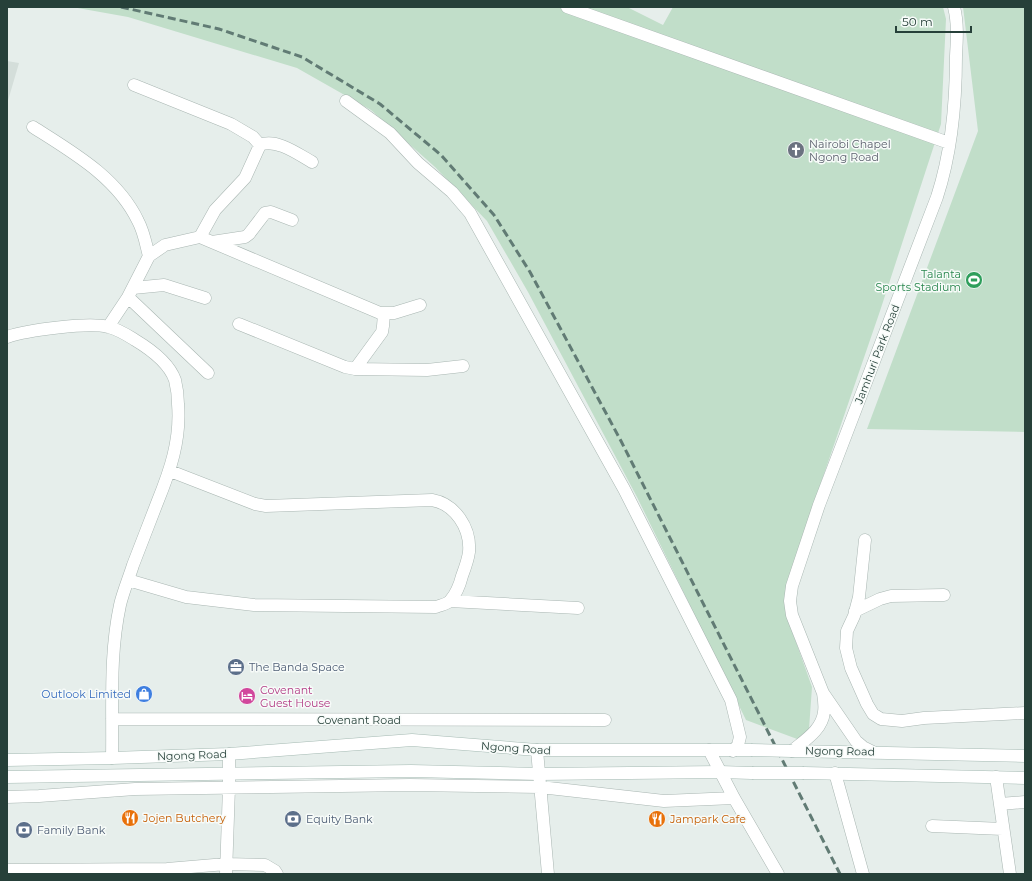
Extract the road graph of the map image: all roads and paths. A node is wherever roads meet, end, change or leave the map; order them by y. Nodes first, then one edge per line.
1 (567, 7) edge
2 (954, 7) edge
3 (134, 84) dead end
4 (346, 101) dead end
5 (33, 127) dead end
6 (949, 143) junction
7 (260, 145) junction
8 (312, 162) dead end
9 (292, 220) dead end
10 (200, 237) junction
11 (211, 242) junction
12 (149, 256) junction
13 (130, 293) junction
14 (205, 298) dead end
15 (420, 305) dead end
16 (384, 314) junction
17 (238, 324) dead end
18 (108, 327) junction
19 (7, 337) edge
20 (463, 366) dead end
21 (355, 369) junction
22 (208, 373) dead end
23 (170, 471) junction
24 (865, 540) dead end
25 (128, 580) junction
26 (944, 595) dead end
27 (450, 601) junction
28 (578, 608) dead end
29 (855, 611) junction
30 (823, 693) junction
31 (1025, 713) edge
32 (112, 719) junction
33 (605, 720) dead end
34 (537, 750) junction
35 (710, 750) junction
36 (733, 751) junction
37 (792, 751) junction
38 (873, 752) junction
39 (229, 754) junction
40 (1025, 756) edge
41 (112, 758) junction
42 (7, 760) edge
43 (720, 772) junction
44 (228, 774) junction
45 (835, 774) junction
46 (7, 777) edge
47 (996, 777) junction
48 (1025, 778) edge
49 (539, 781) junction
50 (229, 787) junction
51 (7, 797) edge
52 (734, 798) junction
53 (1025, 802) edge
54 (1000, 804) junction
55 (932, 826) dead end
56 (1003, 829) junction
57 (226, 869) edge
58 (7, 870) edge
59 (57, 872) edge
60 (102, 872) edge
61 (167, 872) edge
62 (277, 874) edge
63 (548, 874) edge
64 (778, 874) edge
65 (863, 874) edge
66 (1010, 874) edge

1 - 6 street
2 - 6 street, Jamhuri Park Road
3 - 7 street
4 - 36 street
5 - 12 street
6 - 30 street, Jamhuri Park Road
7 - 8 street
7 - 10 street
9 - 11 street
10 - 11 street
10 - 12 street
11 - 16 street
12 - 13 street
13 - 14 street
13 - 18 street
13 - 22 street
15 - 16 street
16 - 21 street
17 - 21 street
18 - 19 street
18 - 23 street
20 - 21 street
23 - 25 street
23 - 27 street
24 - 29 street
25 - 27 street
25 - 32 street
26 - 29 street
27 - 28 street
29 - 31 street
30 - 37 street, Jamhuri Park Road
30 - 38 street, Jamhuri Park Road
32 - 33 street, Covenant Road
32 - 41 street
34 - 35 street, Ngong Road
34 - 39 street, Ngong Road
34 - 49 street
35 - 36 street, Ngong Road
35 - 43 street
36 - 37 street, Ngong Road, bridge
37 - 38 street, Ngong Road
38 - 40 street, Ngong Road
39 - 41 street, Ngong Road
39 - 44 street
41 - 42 street, Ngong Road
43 - 45 street, Ngong Road, bridge
43 - 49 street, Ngong Road
43 - 52 street
44 - 46 street, Ngong Road
44 - 49 street, Ngong Road
44 - 50 street
45 - 47 street, Ngong Road
45 - 65 street
47 - 48 street, Ngong Road
47 - 54 street
49 - 50 street
49 - 52 street
49 - 63 street
50 - 51 street
50 - 57 street
52 - 64 street
53 - 54 street
54 - 56 street
55 - 56 street
56 - 66 street
57 - 61 street
57 - 62 street
58 - 59 street
59 - 60 street
60 - 61 street

